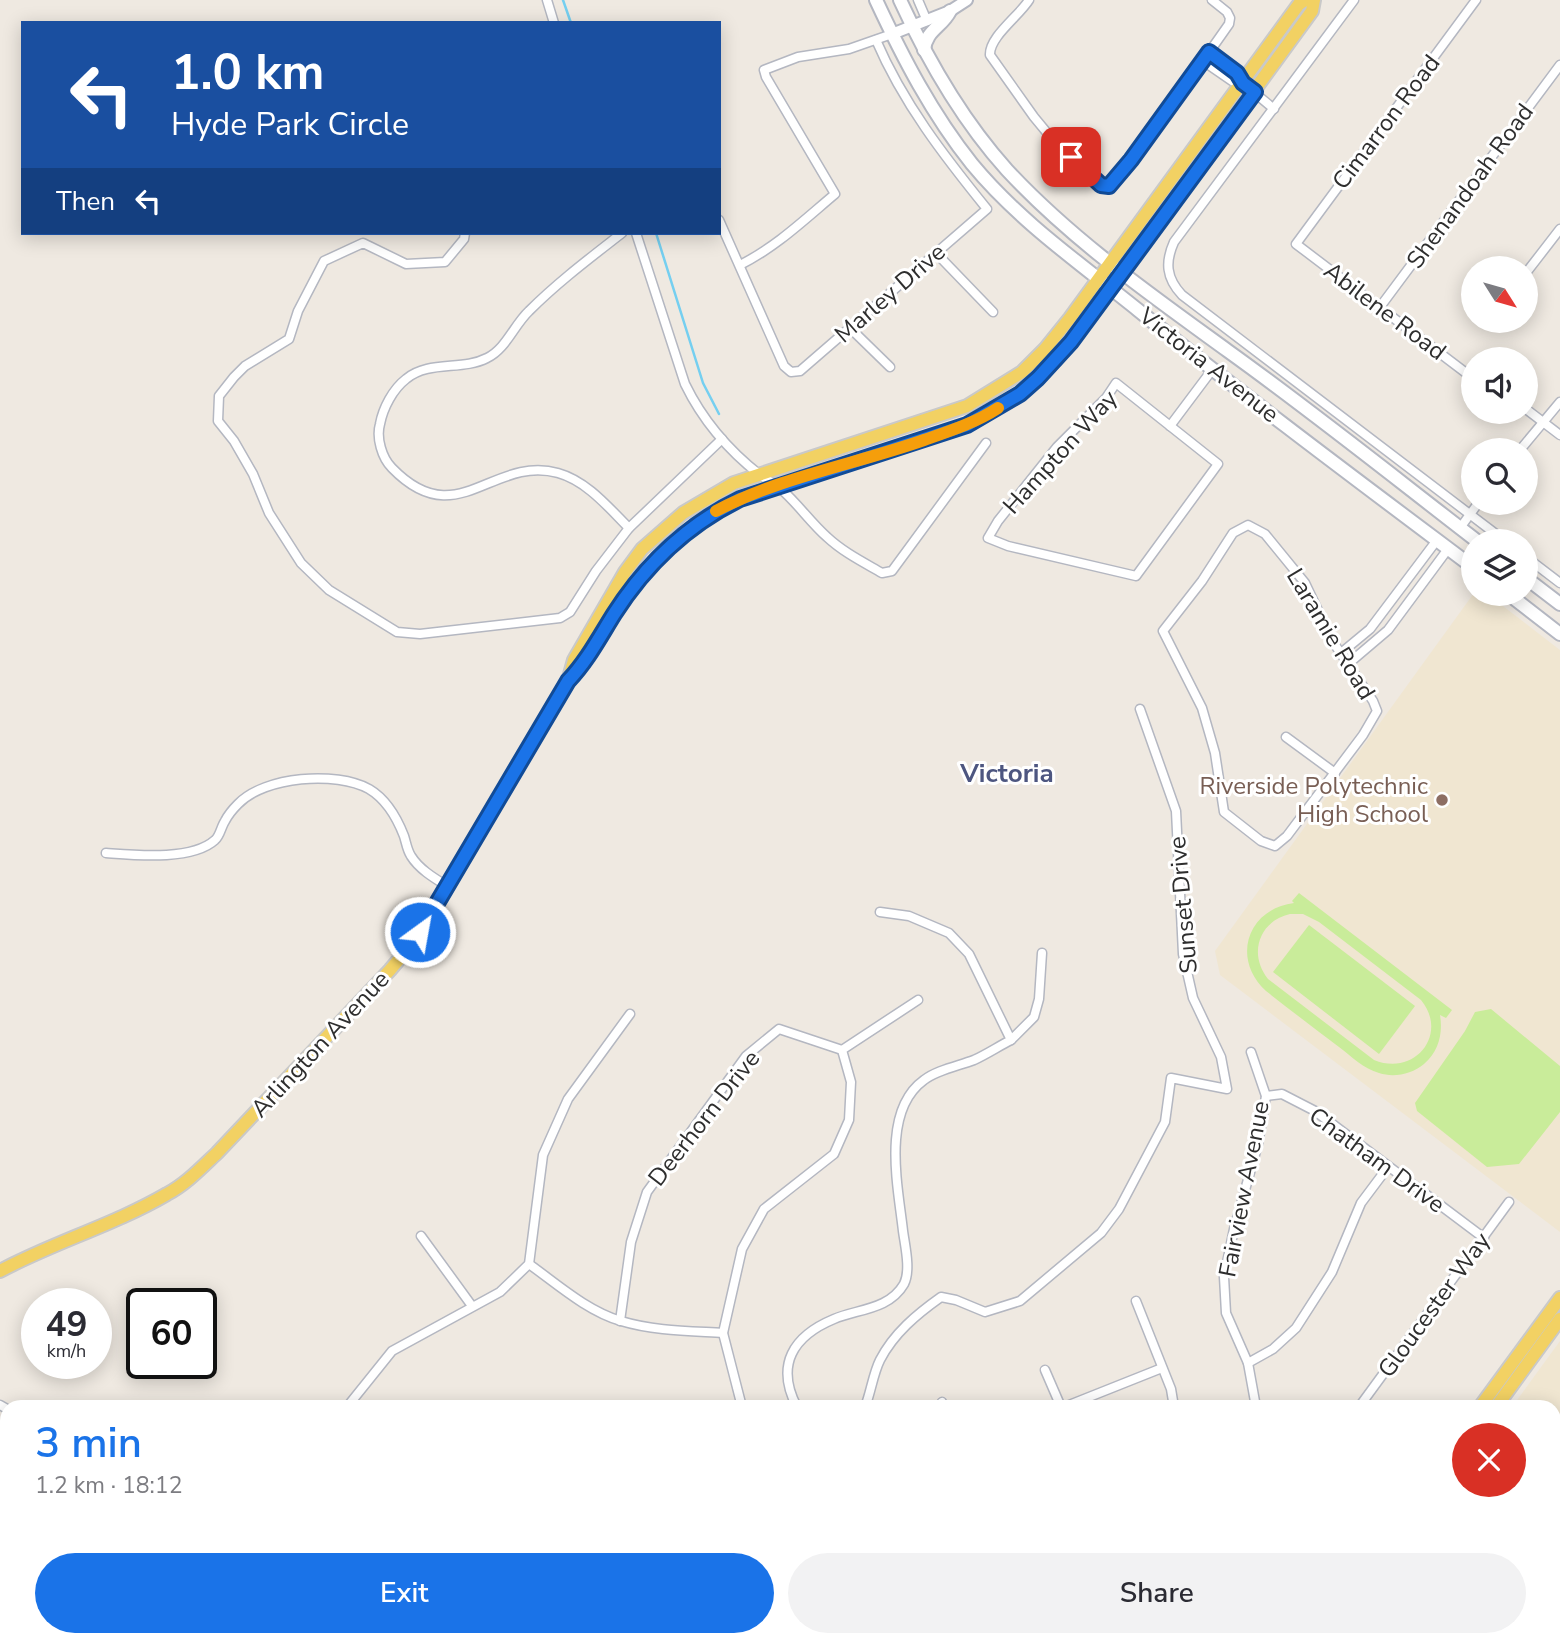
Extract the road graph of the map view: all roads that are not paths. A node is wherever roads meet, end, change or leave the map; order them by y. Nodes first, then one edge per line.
1 (547, 0) edge
2 (876, 0) edge
3 (900, 0) edge
4 (918, 0) edge
5 (967, 0) edge
6 (1029, 0) edge
7 (1212, 0) edge
8 (1305, 0) edge
9 (1314, 0) edge
10 (1354, 0) edge
11 (1476, 0) edge
12 (950, 11) junction
13 (553, 21) edge
14 (928, 21) junction
15 (913, 27) junction
16 (892, 34) junction
17 (876, 40) junction
18 (924, 50) junction
19 (1209, 52) junction
20 (1203, 61) junction
21 (1560, 65) edge
22 (1243, 83) junction
23 (1255, 92) junction
24 (1274, 109) junction
25 (721, 224) edge
26 (1560, 229) edge
27 (465, 235) edge
28 (619, 235) edge
29 (637, 235) edge
30 (1296, 244) joint
31 (936, 253) junction
32 (1538, 257) edge
33 (1110, 263) junction
34 (740, 265) junction
35 (1122, 272) junction
36 (1098, 278) junction
37 (1110, 288) junction
38 (1380, 307) junction
39 (993, 312) dead end
40 (850, 328) junction
41 (890, 367) dead end
42 (1461, 369) edge
43 (1212, 370) junction
44 (1560, 402) edge
45 (1538, 418) edge
46 (1545, 423) junction
47 (1170, 426) junction
48 (1560, 435) edge
49 (1531, 438) edge
50 (722, 439) junction
51 (986, 443) dead end
52 (759, 474) junction
53 (777, 486) junction
54 (1461, 507) edge
55 (1469, 515) edge
56 (1471, 515) edge
57 (629, 528) junction
58 (1460, 528) joint
59 (1489, 529) edge
60 (1437, 540) junction
61 (1448, 549) junction
62 (1461, 558) edge
63 (1538, 565) edge
64 (1558, 578) edge
65 (1538, 587) edge
66 (1560, 604) edge
67 (1524, 606) edge
68 (1560, 634) edge
69 (1341, 653) junction
70 (1348, 664) junction
71 (568, 681) junction
72 (1140, 709) dead end
73 (1286, 737) dead end
74 (1335, 773) junction
75 (106, 853) dead end
76 (447, 886) junction
77 (880, 912) dead end
78 (1042, 953) dead end
79 (918, 1000) dead end
80 (630, 1014) dead end
81 (1012, 1040) junction
82 (842, 1050) junction
83 (1251, 1052) dead end
84 (1266, 1096) junction
85 (1388, 1167) junction
86 (1509, 1202) dead end
87 (421, 1236) dead end
88 (1483, 1238) junction
89 (529, 1264) junction
90 (0, 1271) edge
91 (1560, 1298) edge
92 (1136, 1301) dead end
93 (472, 1306) junction
94 (1560, 1319) edge
95 (620, 1321) junction
96 (723, 1333) junction
97 (1248, 1363) junction
98 (1161, 1368) junction
99 (1045, 1370) dead end
100 (353, 1400) edge
101 (740, 1400) edge
102 (795, 1400) edge
103 (867, 1400) edge
104 (1059, 1400) edge
105 (1080, 1400) edge
106 (1173, 1400) edge
107 (1255, 1400) edge
108 (1364, 1400) edge
109 (1485, 1400) edge
110 (1501, 1400) edge

1 - 13 street
2 - 16 main road, Victoria Avenue
3 - 15 main road, Victoria Avenue
4 - 14 street
5 - 12 street
6 - 20 street
7 - 19 street
8 - 22 main road, Arlington Avenue
9 - 23 main road, Arlington Avenue
10 - 24 street
11 - 30 street, Cimarron Road
12 - 14 street
12 - 18 main road
14 - 15 street
15 - 16 street
15 - 18 main road, Victoria Avenue
16 - 17 street
16 - 36 main road, Victoria Avenue
17 - 31 street, Marley Drive
17 - 34 street
18 - 33 main road, Victoria Avenue
19 - 20 street
19 - 22 street
20 - 22 street
21 - 38 street, Shenandoah Road
22 - 23 street
22 - 33 main road, Arlington Avenue
23 - 24 street
23 - 35 main road, Arlington Avenue
24 - 54 street
25 - 34 street
26 - 32 street
27 - 57 street
28 - 57 street
29 - 50 street
30 - 38 street, Abilene Road
31 - 39 street
31 - 40 street, Marley Drive
33 - 35 main road, Victoria Avenue
33 - 36 main road, Arlington Avenue
34 - 40 street, Marley Drive
35 - 37 main road, Arlington Avenue
35 - 58 main road, Victoria Avenue
36 - 37 main road, Victoria Avenue
36 - 52 main road, Arlington Avenue
37 - 43 main road, Victoria Avenue
37 - 53 main road, Arlington Avenue
38 - 42 street, Abilene Road
40 - 41 street
43 - 47 street
43 - 60 main road, Victoria Avenue
44 - 46 street
45 - 46 street
46 - 48 street
46 - 49 street
47 - 47 street, Hampton Way
50 - 52 street
50 - 57 street
51 - 53 street
52 - 53 street
52 - 71 main road, Arlington Avenue
53 - 71 main road, Arlington Avenue
55 - 58 street
56 - 59 street
60 - 61 main road, Victoria Avenue
60 - 69 street
61 - 62 main road, Victoria Avenue
61 - 70 street
63 - 64 street
65 - 66 main road
67 - 68 main road
69 - 70 street, Laramie Road
69 - 74 street, Laramie Road
70 - 74 street, Laramie Road
71 - 76 main road, Arlington Avenue
72 - 103 street, Sunset Drive
73 - 74 street
75 - 76 street
76 - 90 main road, Arlington Avenue
77 - 81 street
78 - 81 street
79 - 82 street
80 - 89 street
81 - 102 street
82 - 95 street, Deerhorn Drive
82 - 96 street
83 - 84 street, Fairview Avenue
84 - 85 street, Chatham Drive
84 - 97 street, Fairview Avenue
85 - 88 street, Chatham Drive
85 - 97 street
86 - 88 street, Gloucester Way
87 - 93 street
88 - 108 street, Gloucester Way
89 - 93 street
89 - 95 street
91 - 109 main road
92 - 98 street
93 - 100 street
94 - 110 main road
95 - 96 street
96 - 101 street
97 - 107 street, Fairview Avenue
98 - 105 street
98 - 106 street
99 - 104 street

